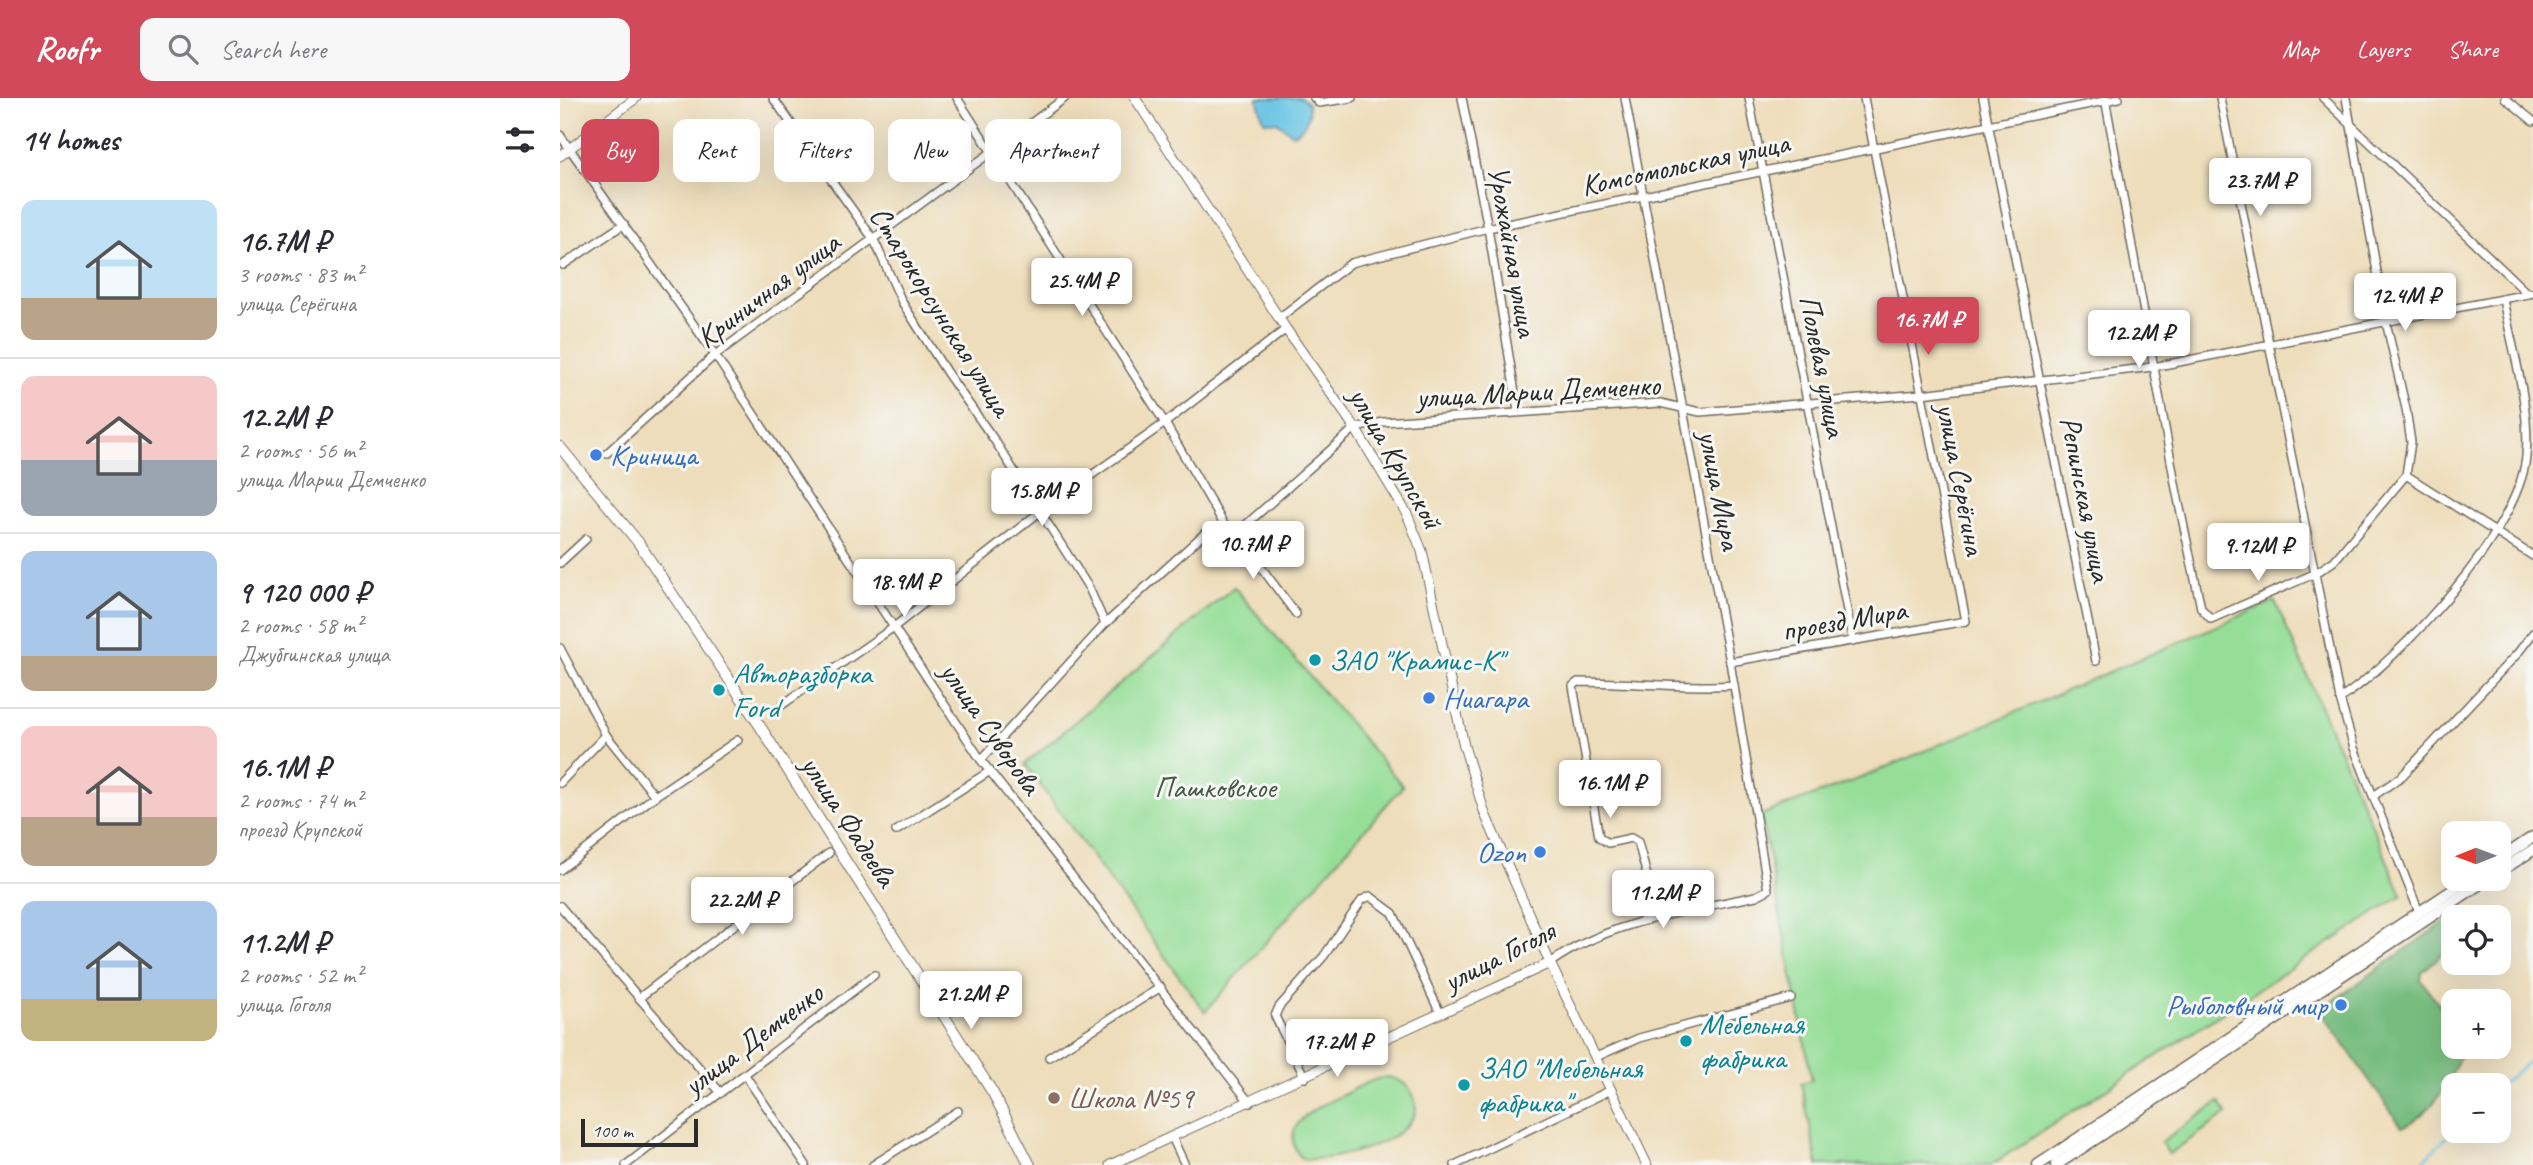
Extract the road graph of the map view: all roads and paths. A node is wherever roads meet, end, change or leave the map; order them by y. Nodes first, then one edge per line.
1 (636, 98) edge
2 (773, 98) edge
3 (957, 98) edge
4 (1065, 98) edge
5 (1135, 98) edge
6 (1314, 98) edge
7 (1352, 98) edge
8 (1462, 98) edge
9 (1625, 98) edge
10 (1749, 98) edge
11 (1864, 98) edge
12 (1983, 98) edge
13 (2119, 98) edge
14 (2220, 98) edge
15 (2323, 98) edge
16 (2346, 98) edge
17 (2505, 98) edge
18 (2105, 99) edge
19 (1038, 119) edge
20 (2533, 121) edge
21 (2350, 122) junction
22 (1988, 124) junction
23 (560, 135) edge
24 (985, 141) edge
25 (570, 148) junction
26 (1873, 149) junction
27 (560, 156) edge
28 (985, 159) edge
29 (1764, 172) junction
30 (1011, 182) edge
31 (1642, 197) junction
32 (624, 224) junction
33 (1488, 228) junction
34 (874, 240) junction
35 (563, 265) dead end
36 (2531, 293) edge
37 (2504, 299) junction
38 (1279, 318) junction
39 (2386, 322) junction
40 (1286, 329) junction
41 (2271, 345) junction
42 (715, 355) junction
43 (2153, 367) junction
44 (2039, 380) junction
45 (1921, 394) junction
46 (1806, 403) junction
47 (1682, 408) junction
48 (1518, 411) junction
49 (1165, 423) junction
50 (1355, 428) junction
51 (560, 447) edge
52 (607, 453) dead end
53 (2406, 475) junction
54 (1041, 511) junction
55 (1226, 526) junction
56 (1234, 531) junction
57 (2496, 532) junction
58 (586, 539) dead end
59 (2533, 556) edge
60 (560, 563) edge
61 (2316, 573) junction
62 (1296, 614) dead end
63 (1966, 621) joint
64 (1105, 624) junction
65 (894, 627) junction
66 (2533, 633) edge
67 (1853, 642) junction
68 (560, 648) edge
69 (2096, 661) dead end
70 (1730, 662) junction
71 (1734, 685) junction
72 (2340, 699) junction
73 (782, 705) dead end
74 (606, 735) junction
75 (738, 740) dead end
76 (981, 760) junction
77 (989, 771) junction
78 (560, 783) edge
79 (2375, 795) junction
80 (656, 796) junction
81 (896, 831) dead end
82 (2533, 836) edge
83 (2533, 850) edge
84 (2511, 852) edge
85 (829, 853) dead end
86 (2511, 864) edge
87 (560, 870) edge
88 (1768, 890) joint
89 (2451, 891) edge
90 (2469, 891) edge
91 (560, 906) edge
92 (2419, 912) junction
93 (1658, 917) junction
94 (1550, 963) junction
95 (874, 975) dead end
96 (1161, 987) junction
97 (639, 998) junction
98 (1791, 998) dead end
99 (1440, 1013) junction
100 (1049, 1057) dead end
101 (1596, 1057) junction
102 (745, 1075) junction
103 (1305, 1078) junction
104 (1611, 1090) junction
105 (721, 1093) junction
106 (1250, 1103) junction
107 (958, 1111) dead end
108 (1172, 1137) junction
109 (626, 1165) edge
110 (806, 1165) edge
111 (873, 1165) edge
112 (1030, 1165) edge
113 (1110, 1165) edge
114 (1185, 1165) edge
115 (1455, 1165) edge
116 (1647, 1165) edge
117 (2039, 1165) edge
118 (2056, 1165) edge

1 - 25 street
2 - 34 street, Старокорсунская улица
3 - 24 street
4 - 19 street, Криничная улица
5 - 38 street, улица Крупской
6 - 7 street
8 - 33 street, Урожайная улица
9 - 31 street, улица Мира
10 - 29 street, Полевая улица
11 - 26 street, улица Серёгина
12 - 22 street, Репинская улица
13 - 18 street, Комсомольская улица
14 - 41 street
15 - 21 street
16 - 21 street
17 - 20 street
18 - 22 street, Комсомольская улица
18 - 43 street
21 - 36 street
21 - 39 street
22 - 26 street, Комсомольская улица
22 - 44 street, Репинская улица
23 - 25 street, улица Суворова
25 - 27 street
25 - 32 street, улица Суворова
26 - 29 street, Комсомольская улица
26 - 45 street, улица Серёгина
28 - 34 street, Криничная улица
29 - 31 street, Комсомольская улица
29 - 46 street, Полевая улица
30 - 49 street
31 - 33 street, Комсомольская улица
31 - 47 street, улица Мира
32 - 35 street
32 - 42 street, улица Суворова
33 - 38 street, Комсомольская улица
33 - 48 street, Урожайная улица
34 - 42 street, Криничная улица
34 - 54 street, Старокорсунская улица
36 - 37 street, улица Марии Демченко
37 - 39 street, улица Марии Демченко
37 - 57 street
38 - 40 street, улица Крупской
39 - 41 street, улица Марии Демченко
39 - 53 street
40 - 49 street
40 - 50 street, улица Крупской
41 - 43 street, улица Марии Демченко
41 - 61 street
42 - 52 street, Криничная улица
42 - 65 street, улица Суворова
43 - 44 street, улица Марии Демченко
43 - 61 street
44 - 45 street, улица Марии Демченко
44 - 69 street, Репинская улица
45 - 46 street, улица Марии Демченко
45 - 63 street, улица Серёгина
46 - 47 street, улица Марии Демченко
46 - 67 street, Полевая улица
47 - 48 street, улица Марии Демченко
47 - 70 street, улица Мира
48 - 50 street, улица Марии Демченко
49 - 54 street
49 - 55 street
50 - 56 street
50 - 94 street, улица Крупской
51 - 112 main road, улица Фадеева
53 - 57 street
53 - 61 street
54 - 64 street, Старокорсунская улица
54 - 65 street
55 - 56 street
55 - 64 street
56 - 62 street
57 - 59 street
57 - 72 street
58 - 60 street
61 - 72 street
63 - 67 street, проезд Мира
64 - 76 street
65 - 73 street
65 - 76 street, улица Суворова
66 - 79 street
67 - 70 street, проезд Мира
68 - 74 street
70 - 71 street, улица Мира
71 - 88 street, улица Мира
71 - 93 street
72 - 79 street
74 - 78 street
74 - 80 street
75 - 80 street
76 - 77 street, улица Суворова
77 - 81 street
77 - 96 street, улица Суворова
79 - 92 street
80 - 87 street
82 - 84 main road
83 - 86 main road
85 - 97 street
88 - 93 street, улица Гоголя
89 - 92 main road
90 - 118 main road
91 - 97 street
92 - 117 main road
93 - 94 street, улица Гоголя
94 - 99 street, улица Гоголя
94 - 101 street, улица Крупской
95 - 102 street, улица Демченко
96 - 100 street
96 - 106 street, улица Суворова
97 - 105 street
98 - 101 street
99 - 103 street, улица Гоголя
99 - 103 street
101 - 104 street, улица Крупской
102 - 105 street, улица Демченко
102 - 110 street
103 - 106 street, улица Гоголя
104 - 115 street
104 - 116 street, улица Крупской
105 - 109 street, улица Демченко
106 - 108 street, улица Гоголя
107 - 111 street
108 - 113 street, улица Гоголя
108 - 114 street

